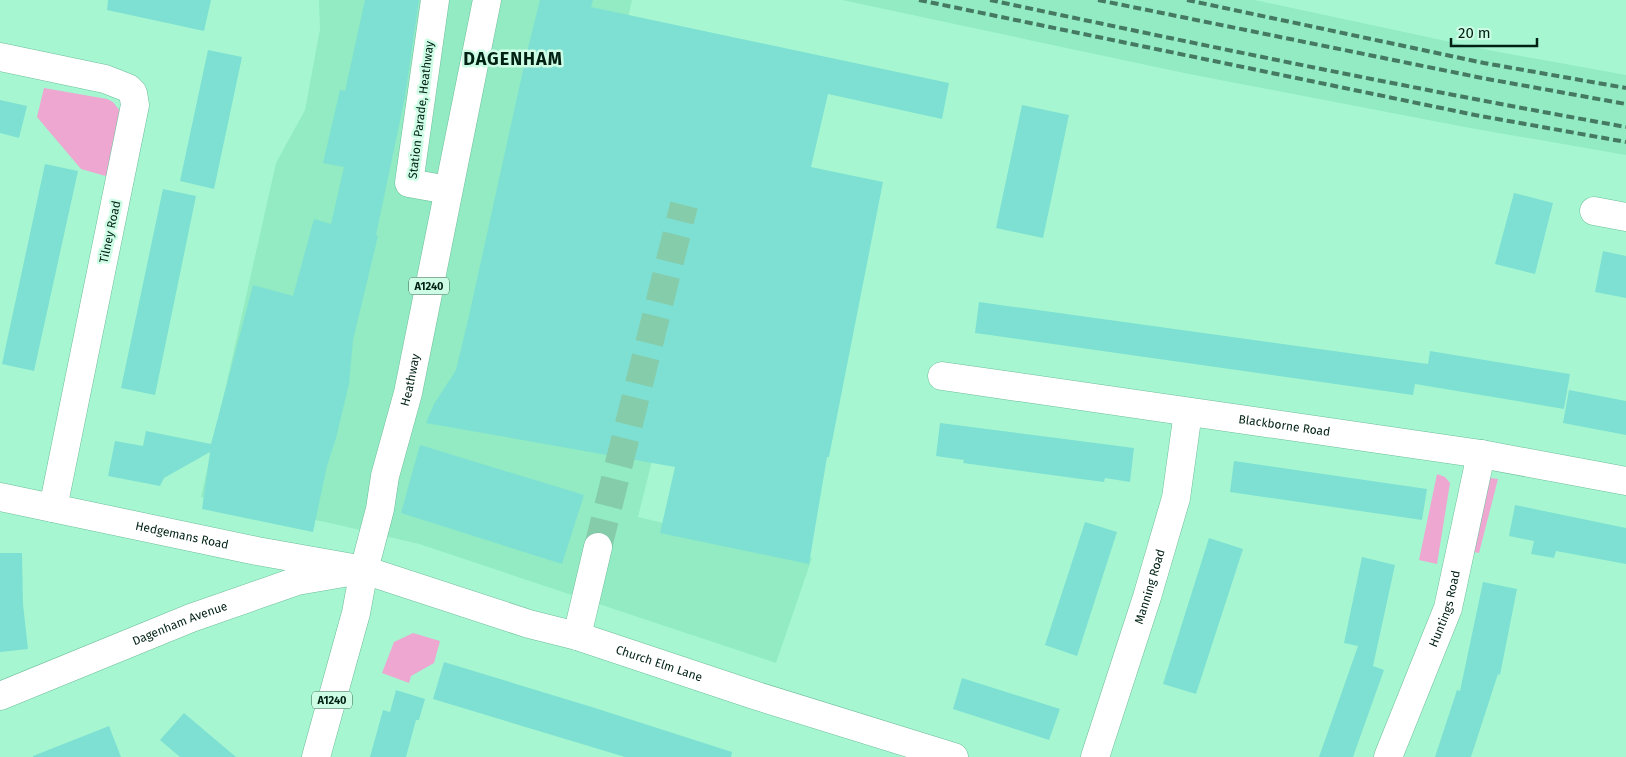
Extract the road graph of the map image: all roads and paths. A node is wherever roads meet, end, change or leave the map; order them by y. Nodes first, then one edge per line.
1 (435, 0) edge
2 (487, 0) edge
3 (0, 57) edge
4 (448, 190) junction
5 (1594, 211) dead end
6 (1626, 216) edge
7 (942, 376) dead end
8 (1188, 412) junction
9 (1481, 454) junction
10 (1626, 482) edge
11 (0, 497) edge
12 (53, 508) junction
13 (598, 547) tunnel mouth
14 (364, 570) junction
15 (577, 636) junction
16 (0, 696) edge
17 (316, 757) edge
18 (954, 757) edge
19 (1095, 757) edge
20 (1388, 757) edge

1 - 4 street, Station Parade, Heathway
2 - 4 street, Heathway / A1240
3 - 12 street, Tilney Road
4 - 14 street, Heathway / A1240
5 - 6 street
7 - 8 street, Blackborne Road
8 - 9 street, Blackborne Road
8 - 19 street, Manning Road
9 - 10 street, Blackborne Road
9 - 20 street, Huntings Road
11 - 12 street, Hedgemans Road
12 - 14 street, Hedgemans Road
13 - 15 street
14 - 15 street, Church Elm Lane
14 - 16 street, Dagenham Avenue
14 - 17 street, Heathway / A1240
15 - 18 street, Church Elm Lane

